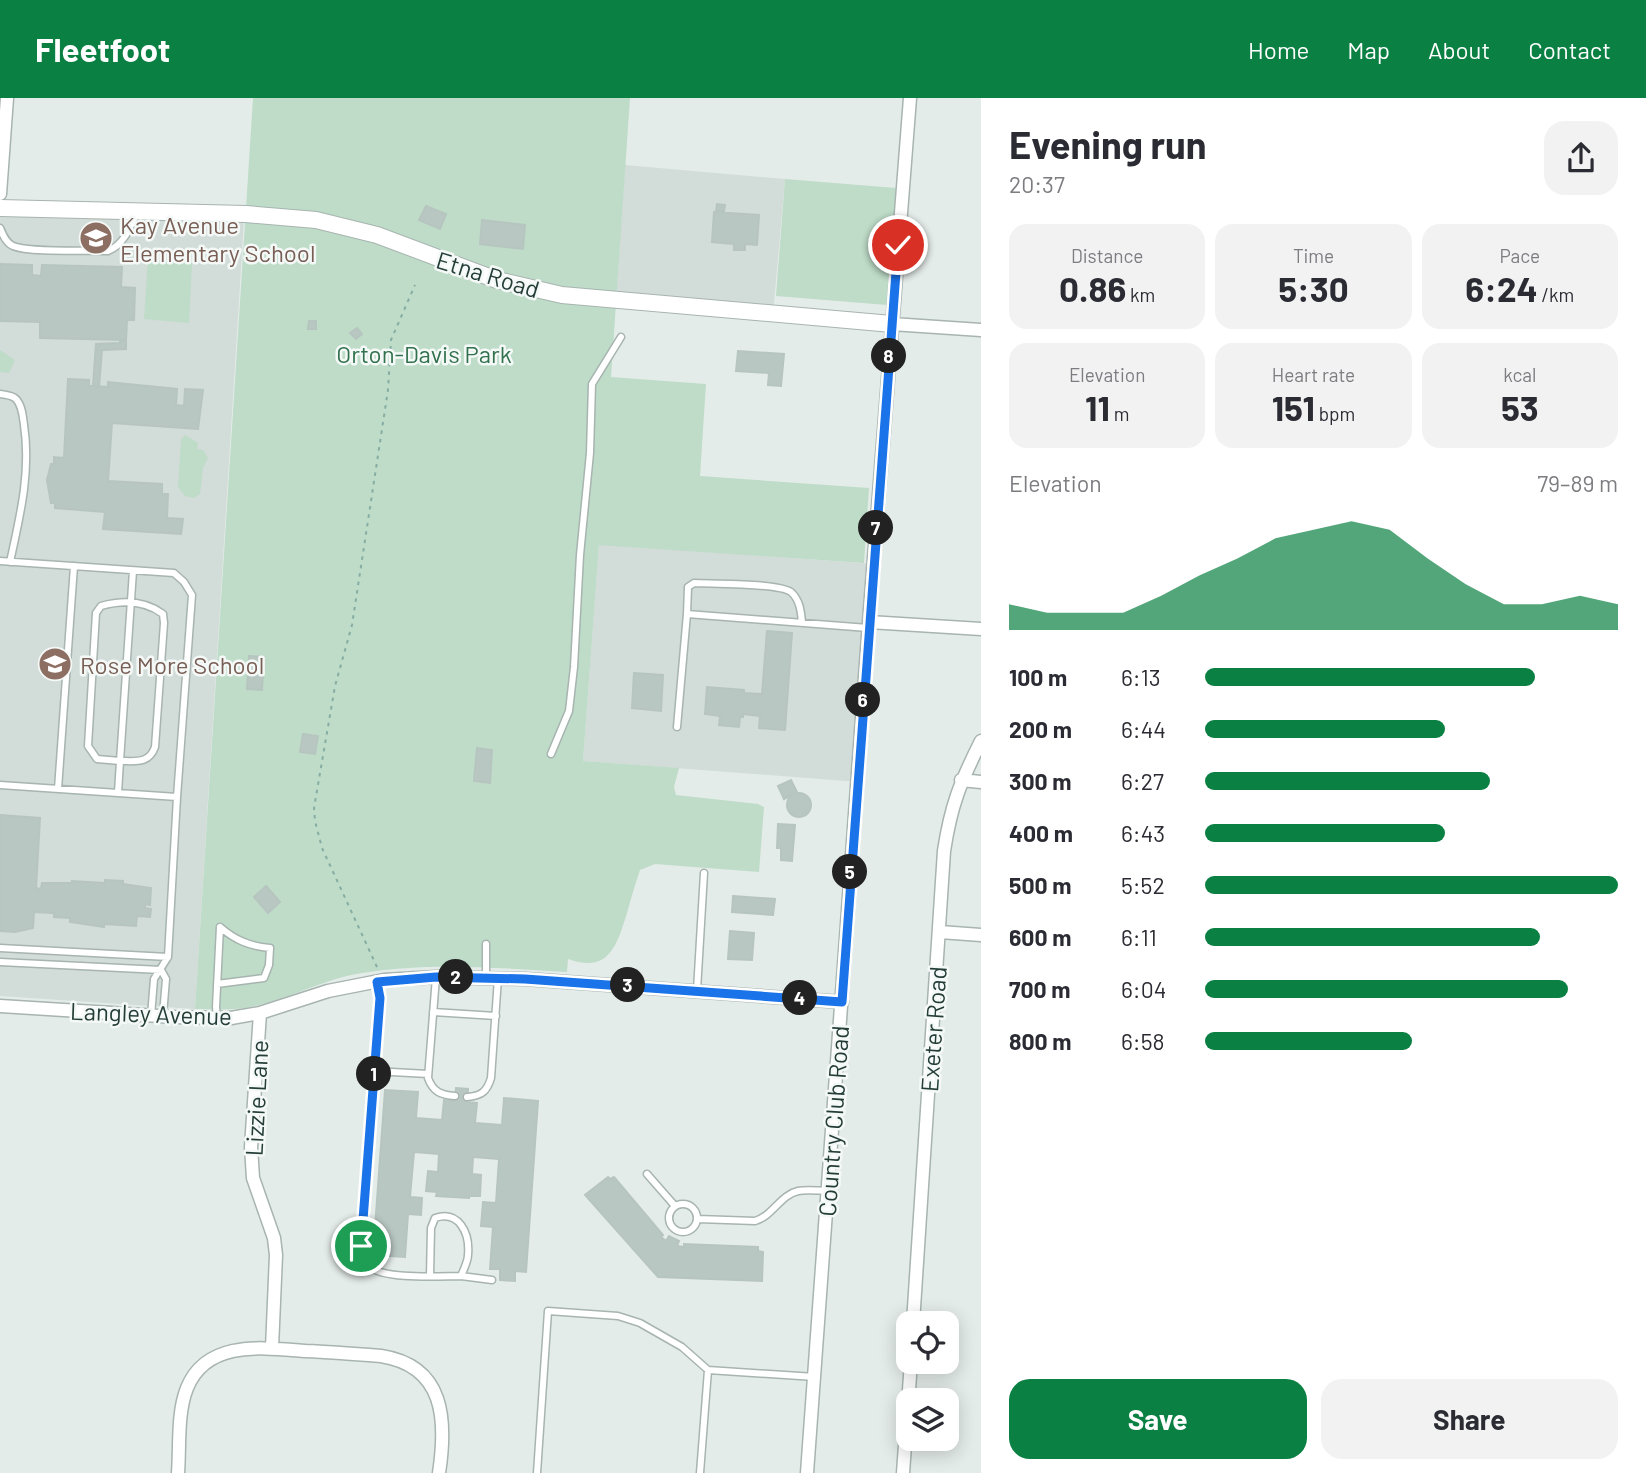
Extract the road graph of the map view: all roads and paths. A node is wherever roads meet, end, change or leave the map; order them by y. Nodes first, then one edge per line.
1 (7, 98) edge
2 (910, 98) edge
3 (0, 194) edge
4 (0, 208) edge
5 (136, 212) junction
6 (0, 228) edge
7 (415, 285) dead end
8 (892, 324) junction
9 (981, 330) edge
10 (621, 337) dead end
11 (0, 394) edge
12 (0, 561) edge
13 (10, 562) junction
14 (74, 566) junction
15 (133, 570) junction
16 (131, 603) junction
17 (687, 614) junction
18 (802, 622) junction
19 (869, 625) junction
20 (981, 629) edge
21 (677, 727) dead end
22 (981, 741) edge
23 (551, 754) dead end
24 (120, 761) junction
25 (961, 780) junction
26 (981, 782) edge
27 (0, 785) edge
28 (58, 789) junction
29 (118, 793) junction
30 (177, 797) junction
31 (704, 873) dead end
32 (940, 932) junction
33 (981, 935) edge
34 (486, 944) dead end
35 (0, 948) edge
36 (168, 957) junction
37 (0, 962) edge
38 (161, 970) junction
39 (436, 977) junction
40 (492, 978) junction
41 (380, 981) junction
42 (217, 984) junction
43 (697, 990) junction
44 (842, 1002) junction
45 (0, 1006) edge
46 (433, 1012) junction
47 (260, 1013) junction
48 (157, 1016) junction
49 (496, 1016) junction
50 (217, 1019) junction
51 (374, 1071) junction
52 (428, 1074) junction
53 (455, 1096) dead end
54 (467, 1097) dead end
55 (647, 1174) dead end
56 (828, 1191) junction
57 (675, 1206) junction
58 (698, 1219) junction
59 (430, 1276) junction
60 (461, 1276) junction
61 (492, 1280) dead end
62 (914, 1311) edge
63 (272, 1348) junction
64 (708, 1370) junction
65 (910, 1374) edge
66 (815, 1377) junction
67 (178, 1473) edge
68 (439, 1473) edge
69 (537, 1473) edge
70 (700, 1473) edge
71 (807, 1473) edge
72 (903, 1473) edge

1 - 3 street
2 - 8 street, Country Club Road
4 - 5 street, Etna Road
5 - 6 lane
5 - 8 street, Etna Road
7 - 41 path
8 - 9 street, Etna Road
8 - 19 street, Country Club Road
10 - 23 lane
11 - 13 lane
12 - 13 lane
13 - 14 lane
14 - 15 lane
14 - 28 lane
15 - 16 lane
15 - 30 lane
16 - 24 lane
16 - 24 lane
16 - 24 lane
17 - 18 lane
17 - 18 lane
17 - 21 lane
18 - 19 lane
19 - 20 street
19 - 44 street, Country Club Road
22 - 25 street, Exeter Road
24 - 29 lane
25 - 26 street
25 - 32 street, Exeter Road
27 - 28 lane
28 - 29 lane
29 - 30 lane
30 - 36 lane
31 - 43 lane
32 - 33 street
32 - 62 street, Exeter Road
34 - 40 lane
35 - 36 lane
36 - 38 lane
37 - 38 lane
38 - 48 lane
38 - 48 lane
39 - 40 street, Langley Avenue
39 - 41 street, Langley Avenue
39 - 46 lane
40 - 43 street, Langley Avenue
40 - 49 lane
41 - 47 street, Langley Avenue
41 - 51 lane
42 - 42 lane
42 - 50 lane
43 - 44 street, Langley Avenue
44 - 56 street, Country Club Road
45 - 48 street, Langley Avenue
46 - 49 lane
46 - 52 lane
47 - 50 street, Langley Avenue
47 - 63 street, Lizzie Lane
48 - 50 street, Langley Avenue
49 - 54 lane
51 - 52 lane
51 - 59 lane
52 - 53 lane
55 - 57 lane
56 - 58 lane
56 - 66 street, Country Club Road
57 - 58 lane
57 - 58 lane
59 - 60 lane
59 - 60 lane
60 - 61 lane
63 - 67 street
63 - 68 street
64 - 66 lane
64 - 69 lane
64 - 70 lane
65 - 72 street
66 - 71 street, Country Club Road

